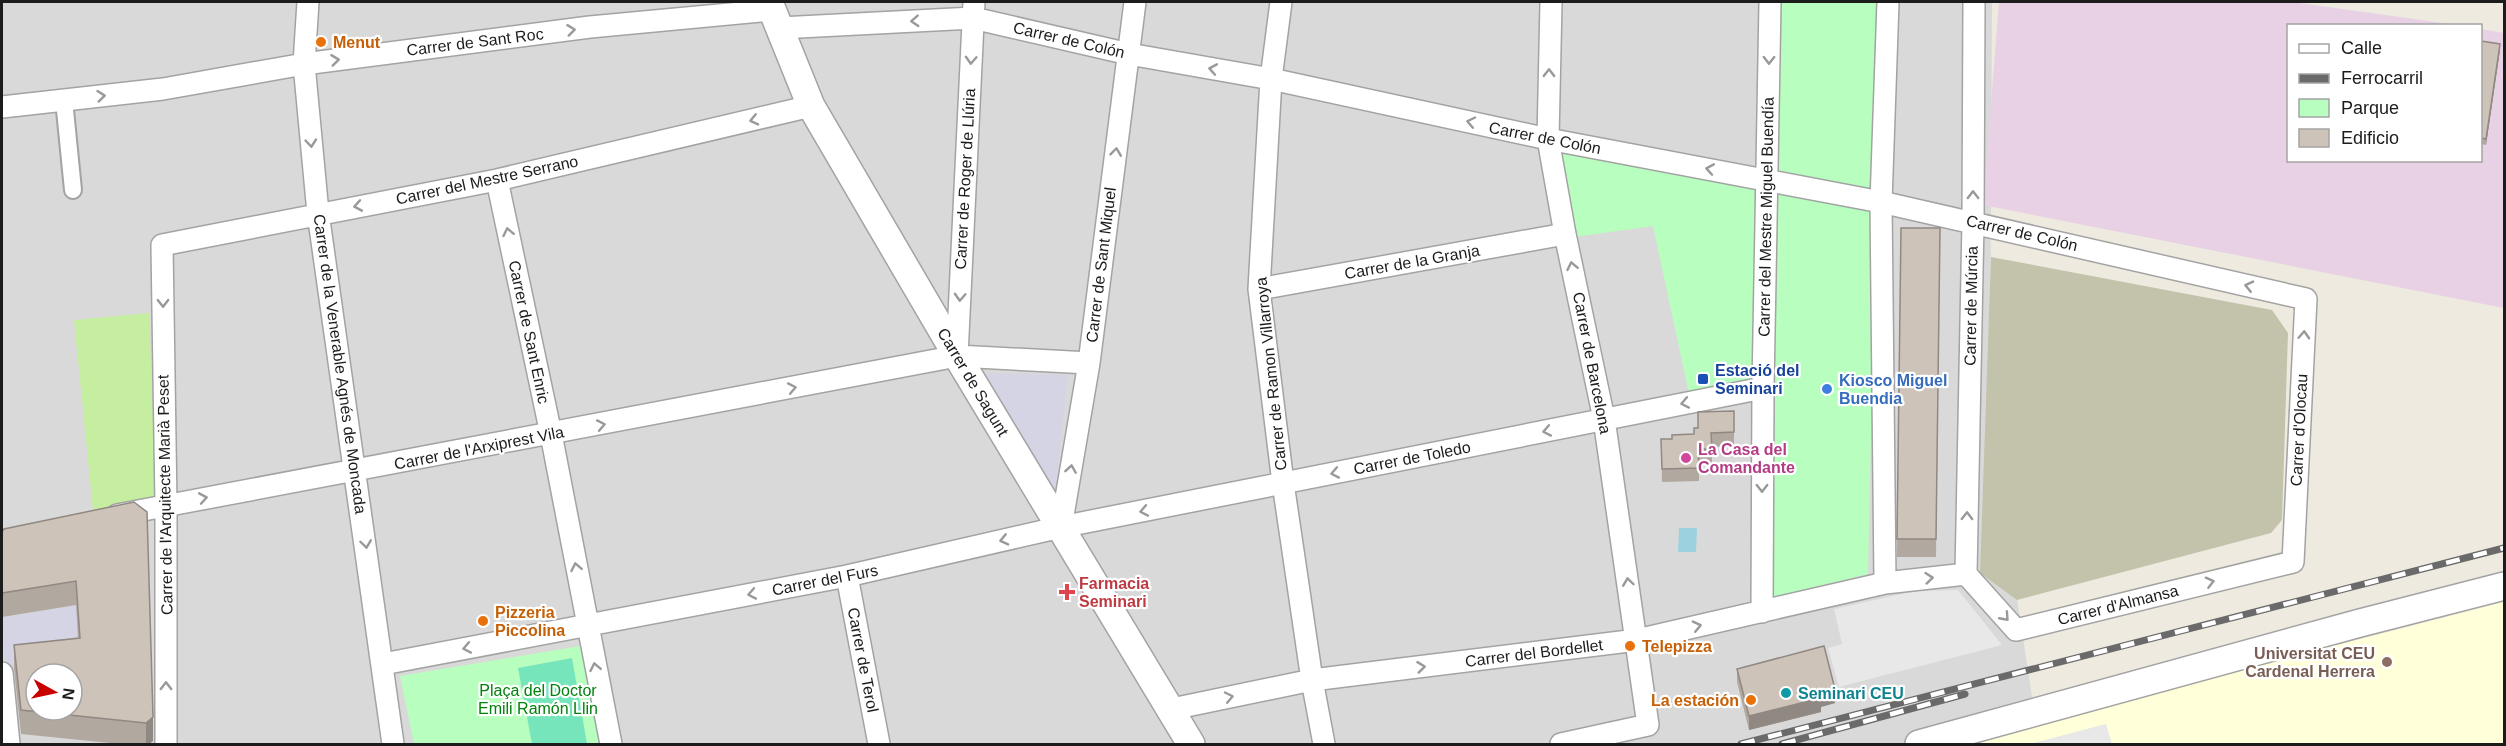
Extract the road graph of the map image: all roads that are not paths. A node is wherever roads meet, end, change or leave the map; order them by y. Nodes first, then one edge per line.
1 (308, 2) edge
2 (1135, 2) edge
3 (1281, 2) edge
4 (1551, 2) edge
5 (1770, 2) edge
6 (1888, 2) edge
7 (1974, 2) edge
8 (974, 10) edge
9 (774, 13) edge
10 (1129, 54) junction
11 (304, 63) junction
12 (1271, 79) junction
13 (64, 100) junction
14 (811, 106) junction
15 (2, 107) edge
16 (1548, 139) junction
17 (1767, 179) junction
18 (497, 180) junction
19 (73, 190) dead end
20 (1881, 202) junction
21 (318, 213) junction
22 (1973, 222) junction
23 (1565, 234) junction
24 (162, 245) joint
25 (1259, 289) junction
26 (2306, 299) joint
27 (957, 356) junction
28 (1089, 363) junction
29 (1763, 388) junction
30 (1604, 419) junction
31 (551, 434) junction
32 (355, 471) junction
33 (1282, 483) junction
34 (166, 505) junction
35 (100, 519) edge
36 (1061, 527) junction
37 (2293, 562) joint
38 (1966, 574) junction
39 (847, 576) junction
40 (1886, 583) junction
41 (2505, 586) edge
42 (1762, 612) junction
43 (587, 625) junction
44 (1637, 640) junction
45 (383, 664) junction
46 (2, 673) edge
47 (1312, 680) junction
48 (1172, 709) junction
49 (9, 744) edge
50 (166, 744) edge
51 (393, 744) edge
52 (610, 744) edge
53 (879, 744) edge
54 (1191, 744) edge
55 (1324, 744) edge
56 (1561, 744) edge
57 (1919, 744) edge

1 - 11 street, Carrer de la Venerable Agnés de Moncada
2 - 10 street, Carrer de Sant Miquel
3 - 12 street, Carrer de Ramon Villarroya
16 -> 4 street, Carrer de Barcelona
5 -> 17 street, Carrer del Mestre Miguel Buendía
6 - 20 street
22 -> 7 street, Carrer de Múrcia
8 -> 9 street, Carrer de Colón
8 - 10 street, Carrer de Colón
8 -> 27 street, Carrer de Roger de Llúria
11 -> 9 street, Carrer de Sant Roc
9 - 14 street, Carrer de Sagunt
12 -> 10 street, Carrer de Colón
28 -> 10 street, Carrer de Sant Miquel
13 -> 11 street, Carrer de Sant Roc
11 -> 21 street, Carrer de la Venerable Agnés de Moncada
16 -> 12 street, Carrer de Colón
12 - 25 street, Carrer de Ramon Villarroya
13 - 15 street, Carrer de Sant Roc
13 - 19 street
14 -> 18 street, Carrer del Mestre Serrano
14 - 27 street, Carrer de Sagunt
17 -> 16 street, Carrer de Colón
16 - 23 street, Carrer de Barcelona
17 - 20 street, Carrer de Colón
17 - 29 street, Carrer del Mestre Miguel Buendía
18 -> 21 street, Carrer del Mestre Serrano
31 -> 18 street, Carrer de Sant Enric
20 - 22 street, Carrer de Colón
20 - 40 street
21 - 24 street, Carrer del Mestre Serrano
21 - 32 street, Carrer de la Venerable Agnés de Moncada
26 -> 22 street, Carrer de Colón
38 -> 22 street, Carrer de Múrcia
23 - 25 street, Carrer de la Granja
30 -> 23 street, Carrer de Barcelona
24 -> 34 street, Carrer de l'Arquitecte Marià Peset
25 - 33 street, Carrer de Ramon Villarroya
37 -> 26 street, Carrer d'Olocau
27 - 28 street, Carrer de l'Arxiprest Vila
31 -> 27 street, Carrer de l'Arxiprest Vila
27 - 36 street, Carrer de Sagunt
36 -> 28 street, Carrer de Sant Miquel
29 -> 30 street, Carrer de Toledo
29 -> 42 street, Carrer del Mestre Miguel Buendía
30 -> 33 street, Carrer de Toledo
44 -> 30 street, Carrer de Barcelona
31 - 32 street, Carrer de l'Arxiprest Vila
43 -> 31 street, Carrer de Sant Enric
34 -> 32 street, Carrer de l'Arxiprest Vila
32 -> 45 street, Carrer de la Venerable Agnés de Moncada
33 -> 36 street, Carrer de Toledo
33 - 47 street, Carrer de Ramon Villarroya
34 - 35 street, Carrer de l'Arxiprest Vila
50 -> 34 street, Carrer de l'Arquitecte Marià Peset
36 -> 39 street, Carrer del Furs
36 - 48 street, Carrer de Sagunt
38 -> 37 street, Carrer d'Almansa
40 -> 38 street, Carrer del Bordellet
39 -> 43 street, Carrer del Furs
39 - 53 street, Carrer de Terol
40 - 42 street, Carrer del Bordellet
41 - 57 street
44 -> 42 street, Carrer del Bordellet
43 -> 45 street
52 -> 43 street
47 -> 44 street, Carrer del Bordellet
44 - 56 street, Carrer de Barcelona
45 - 51 street
46 - 49 street
48 -> 47 street, Carrer del Bordellet
47 - 55 street, Carrer de Ramon Villarroya
48 - 54 street, Carrer de Sagunt

